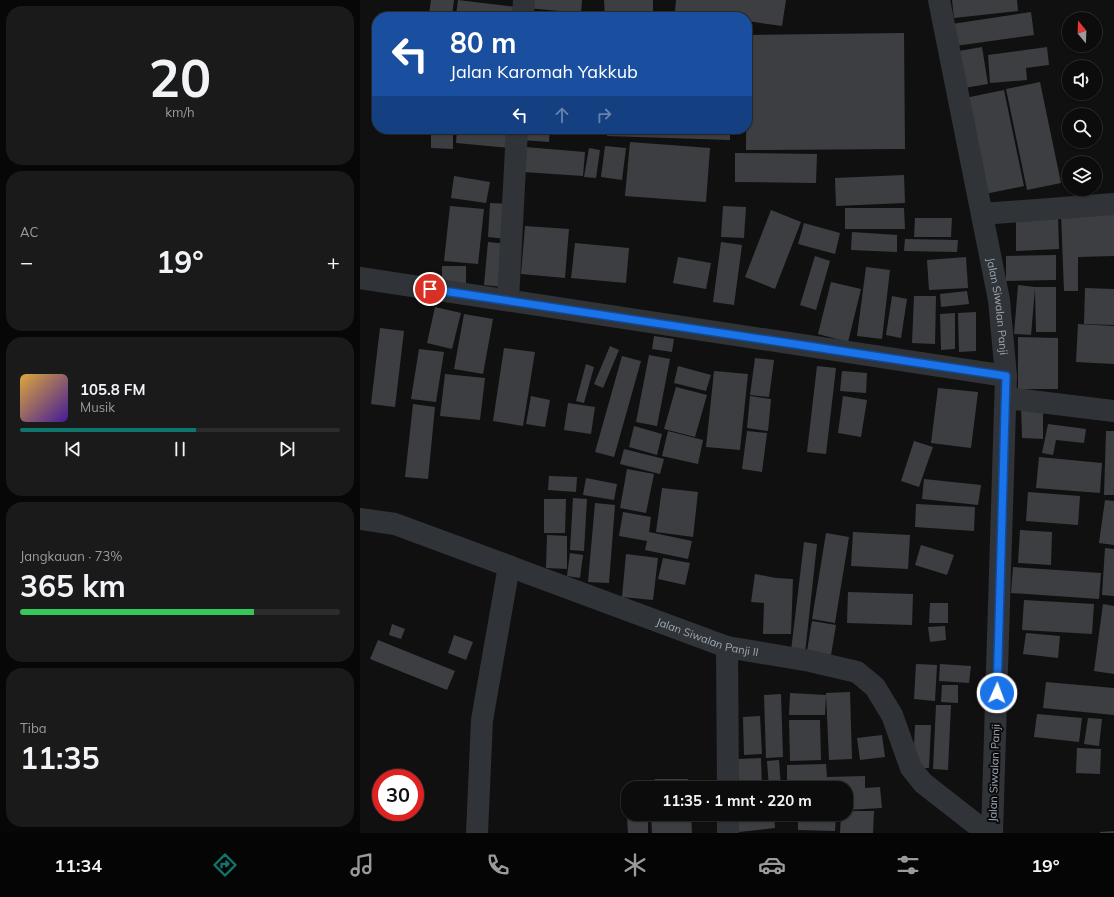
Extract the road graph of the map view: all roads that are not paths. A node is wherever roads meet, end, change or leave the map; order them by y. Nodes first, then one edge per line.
1 (524, 0) edge
2 (939, 0) edge
3 (523, 12) edge
4 (517, 134) edge
5 (1114, 204) edge
6 (982, 214) junction
7 (360, 278) edge
8 (508, 300) junction
9 (1006, 376) junction
10 (1006, 398) junction
11 (1114, 411) edge
12 (360, 519) edge
13 (509, 566) junction
14 (727, 647) junction
15 (728, 781) edge
16 (728, 821) edge
17 (477, 833) edge
18 (728, 833) edge
19 (987, 833) edge
20 (992, 833) edge

1 - 3 street
2 - 6 street, Jalan Siwalan Panji
4 - 8 street
5 - 6 street
6 - 9 street, Jalan Siwalan Panji
7 - 8 street
8 - 9 street
9 - 10 street, Jalan Siwalan Panji
10 - 11 street
10 - 20 street, Jalan Siwalan Panji
12 - 13 street, Jalan Siwalan Panji II
13 - 14 street, Jalan Siwalan Panji II
13 - 17 street
14 - 15 street
14 - 19 street, Jalan Siwalan Panji II
16 - 18 street

